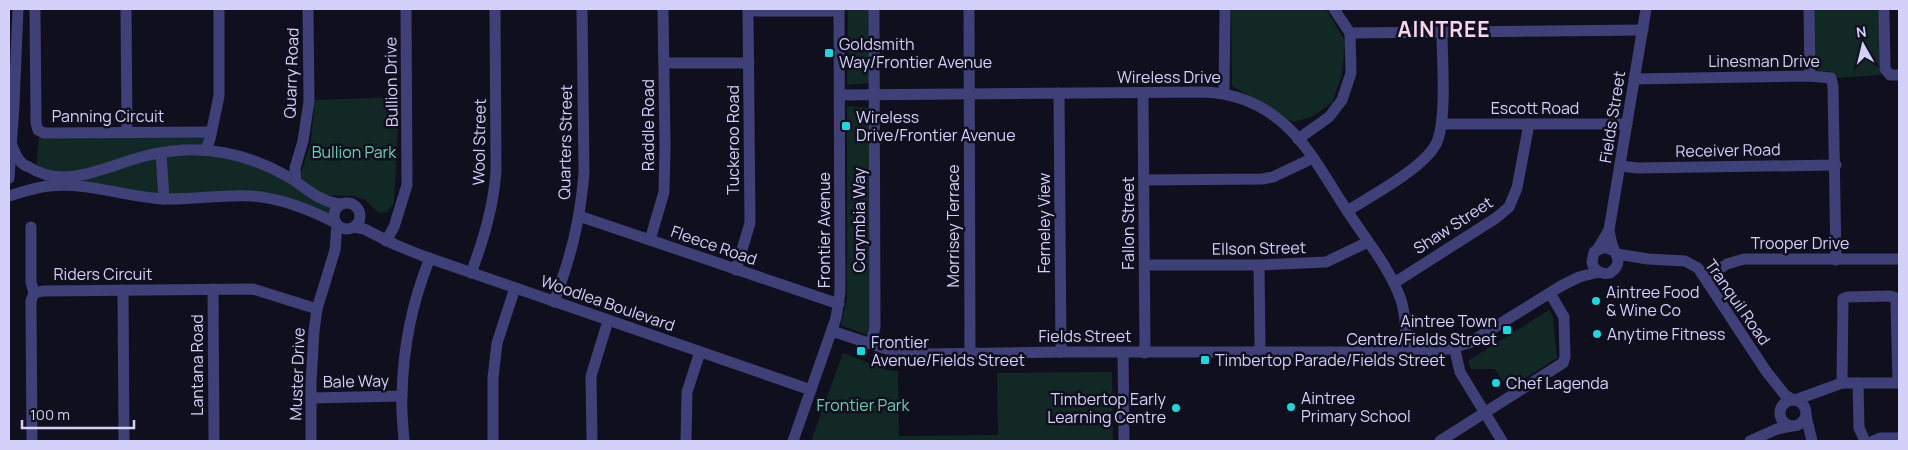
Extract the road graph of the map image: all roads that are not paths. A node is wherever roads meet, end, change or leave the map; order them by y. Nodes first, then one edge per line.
1 (18, 9) edge
2 (35, 9) edge
3 (126, 9) edge
4 (219, 9) edge
5 (308, 9) edge
6 (406, 9) edge
7 (495, 9) edge
8 (582, 9) edge
9 (663, 9) edge
10 (839, 9) edge
11 (874, 9) edge
12 (969, 9) edge
13 (1224, 9) edge
14 (1334, 9) edge
15 (1646, 9) edge
16 (1809, 9) edge
17 (1884, 9) edge
18 (748, 10) edge
19 (1643, 30) junction
20 (1442, 32) junction
21 (1350, 33) junction
22 (749, 62) junction
23 (664, 63) junction
24 (1899, 75) edge
25 (1810, 76) junction
26 (1634, 79) junction
27 (1224, 92) junction
28 (1143, 93) junction
29 (970, 94) junction
30 (1059, 94) junction
31 (840, 95) junction
32 (876, 95) junction
33 (1442, 124) junction
34 (1528, 124) junction
35 (1627, 124) junction
36 (128, 132) junction
37 (211, 135) junction
38 (1298, 139) junction
39 (11, 144) junction
40 (209, 150) junction
41 (162, 153) junction
42 (1313, 158) junction
43 (1620, 166) junction
44 (1836, 166) junction
45 (295, 168) junction
46 (36, 172) junction
47 (285, 174) junction
48 (9, 178) edge
49 (1144, 180) junction
50 (296, 181) junction
51 (35, 189) junction
52 (9, 196) edge
53 (164, 198) junction
54 (341, 204) junction
55 (357, 208) junction
56 (1347, 211) junction
57 (579, 216) junction
58 (336, 224) junction
59 (32, 227) dead end
60 (352, 227) junction
61 (1609, 230) junction
62 (650, 240) junction
63 (390, 241) junction
64 (1368, 242) junction
65 (335, 250) junction
66 (1597, 250) junction
67 (1616, 252) junction
68 (430, 258) junction
69 (1648, 259) junction
70 (1899, 259) edge
71 (1836, 260) junction
72 (1592, 262) junction
73 (1145, 265) junction
74 (1259, 265) junction
75 (1617, 266) junction
76 (736, 270) junction
77 (471, 272) junction
78 (1599, 272) junction
79 (1579, 277) junction
80 (1706, 278) junction
81 (1394, 283) junction
82 (515, 288) junction
83 (213, 289) junction
84 (123, 290) junction
85 (34, 293) junction
86 (1550, 293) junction
87 (554, 302) junction
88 (839, 304) junction
89 (317, 309) junction
90 (608, 321) junction
91 (1898, 329) edge
92 (832, 331) junction
93 (871, 344) junction
94 (1453, 344) junction
95 (1406, 349) junction
96 (700, 352) junction
97 (1061, 352) junction
98 (1145, 352) junction
99 (1260, 352) junction
100 (1123, 353) junction
101 (970, 354) junction
102 (1766, 371) junction
103 (1842, 383) junction
104 (1858, 383) junction
105 (1899, 383) edge
106 (1830, 388) junction
107 (811, 390) junction
108 (402, 396) junction
109 (311, 398) junction
110 (1794, 400) junction
111 (1780, 412) junction
112 (1484, 414) junction
113 (1806, 415) junction
114 (1792, 426) junction
115 (1899, 438) edge
116 (32, 441) edge
117 (124, 441) edge
118 (214, 441) edge
119 (311, 441) edge
120 (404, 441) edge
121 (494, 441) edge
122 (592, 441) edge
123 (686, 441) edge
124 (793, 441) edge
125 (1124, 441) edge
126 (1440, 441) edge
127 (1502, 441) edge
128 (1749, 441) edge
129 (1810, 441) edge
130 (1865, 441) edge
131 (1873, 441) edge

1 - 39 street
2 - 36 street, Panning Circuit
3 - 36 street
4 - 37 street
5 - 45 street, Quarry Road
6 - 63 street, Bullion Drive
7 - 77 street, Wool Street
8 - 57 street, Quarters Street
9 - 23 street, Raddle Road
10 - 18 street
10 - 31 street, Frontier Avenue
11 - 32 street, Corymbia Way
12 - 29 street, Morrisey Terrace
13 - 27 street
14 - 21 street
15 - 19 street, Fields Street
16 - 25 street
17 - 24 street
18 - 22 street, Tuckeroo Road
19 - 20 street
19 - 26 street, Fields Street
20 - 21 street
20 - 33 street
21 - 38 street
22 - 23 street
22 - 76 street, Tuckeroo Road
23 - 62 street, Raddle Road
25 - 26 street, Linesman Drive
25 - 44 street, Linesman Drive
26 - 35 street, Fields Street
27 - 28 street, Wireless Drive
27 - 38 street, Wireless Drive
28 - 30 street, Wireless Drive
28 - 49 street, Fallon Street
29 - 30 street, Wireless Drive
29 - 32 street, Wireless Drive
29 - 101 street, Morrisey Terrace
30 - 97 street, Ferneley View
31 - 32 street, Wireless Drive
31 - 88 street, Frontier Avenue
32 - 93 street, Corymbia Way
33 - 34 street, Escott Road
33 - 56 street
34 - 35 street, Escott Road
34 - 81 street, Shaw Street
35 - 43 street, Fields Street
36 - 37 street, Panning Circuit
37 - 40 street
38 - 42 street, Wireless Drive
39 - 46 street
39 - 48 street
40 - 41 street
40 - 47 street
41 - 46 street
41 - 53 street
42 - 49 street
42 - 56 street, Wireless Drive
43 - 44 street, Receiver Road
43 - 61 street, Fields Street
44 - 71 street, Linesman Drive
45 - 47 street
45 - 50 street, Quarry Road
46 - 51 street
47 - 50 street
49 - 73 street, Fallon Street
50 - 54 street
51 - 52 street
51 - 53 street
53 - 58 street
54 - 55 street
54 - 58 street
55 - 60 street
55 - 63 street, Woodlea Boulevard
56 - 64 street, Wireless Drive
57 - 62 street, Fleece Road
57 - 87 street, Quarters Street
58 - 60 street
58 - 65 street, Muster Drive
59 - 85 street
60 - 63 street, Woodlea Boulevard
60 - 65 street, Muster Drive
61 - 66 street, Fields Street
61 - 67 street, Fields Street
62 - 76 street, Fleece Road
63 - 68 street, Woodlea Boulevard
64 - 74 street, Ellson Street
64 - 81 street, Wireless Drive
65 - 89 street, Muster Drive
66 - 67 street
66 - 72 street
67 - 69 street, Tranquil Road
67 - 75 street
68 - 77 street, Woodlea Boulevard
68 - 108 street
69 - 75 street, Tranquil Road
69 - 80 street, Tranquil Road
70 - 71 street, Trooper Drive
71 - 80 street, Trooper Drive
72 - 78 street
72 - 79 street, Fields Street
73 - 74 street, Ellson Street
73 - 98 street, Fallon Street
74 - 99 street
75 - 78 street
76 - 88 street, Fleece Road
77 - 82 street, Woodlea Boulevard
78 - 79 street, Fields Street
79 - 86 street, Fields Street
80 - 102 street, Tranquil Road
81 - 95 street, Wireless Drive
82 - 87 street, Woodlea Boulevard
82 - 121 street
83 - 84 street, Riders Circuit
83 - 89 street, Riders Circuit
83 - 118 street, Lantana Road
84 - 85 street, Riders Circuit
84 - 117 street
85 - 116 street, Riders Circuit
86 - 94 street, Fields Street
86 - 112 street
87 - 90 street, Woodlea Boulevard
88 - 92 street, Frontier Avenue
89 - 109 street, Muster Drive
90 - 96 street, Woodlea Boulevard
90 - 122 street
91 - 103 street
91 - 105 street
92 - 93 street, Fields Street
92 - 107 street, Frontier Avenue
93 - 101 street, Fields Street
94 - 95 street, Fields Street
94 - 112 street
95 - 99 street, Fields Street
96 - 107 street, Woodlea Boulevard
96 - 123 street
97 - 100 street, Fields Street
97 - 101 street, Fields Street
98 - 99 street, Fields Street
98 - 100 street, Fields Street
100 - 125 street
102 - 110 street, Tranquil Road
102 - 111 street, Tranquil Road
103 - 104 street
103 - 106 street
104 - 105 street
104 - 130 street
106 - 110 street
106 - 113 street
107 - 124 street, Frontier Avenue
108 - 109 street, Bale Way
108 - 120 street
109 - 119 street, Muster Drive
110 - 111 street
110 - 113 street
111 - 114 street
111 - 128 street
112 - 126 street
112 - 127 street
113 - 114 street
113 - 129 street
114 - 128 street
114 - 129 street
115 - 131 street

